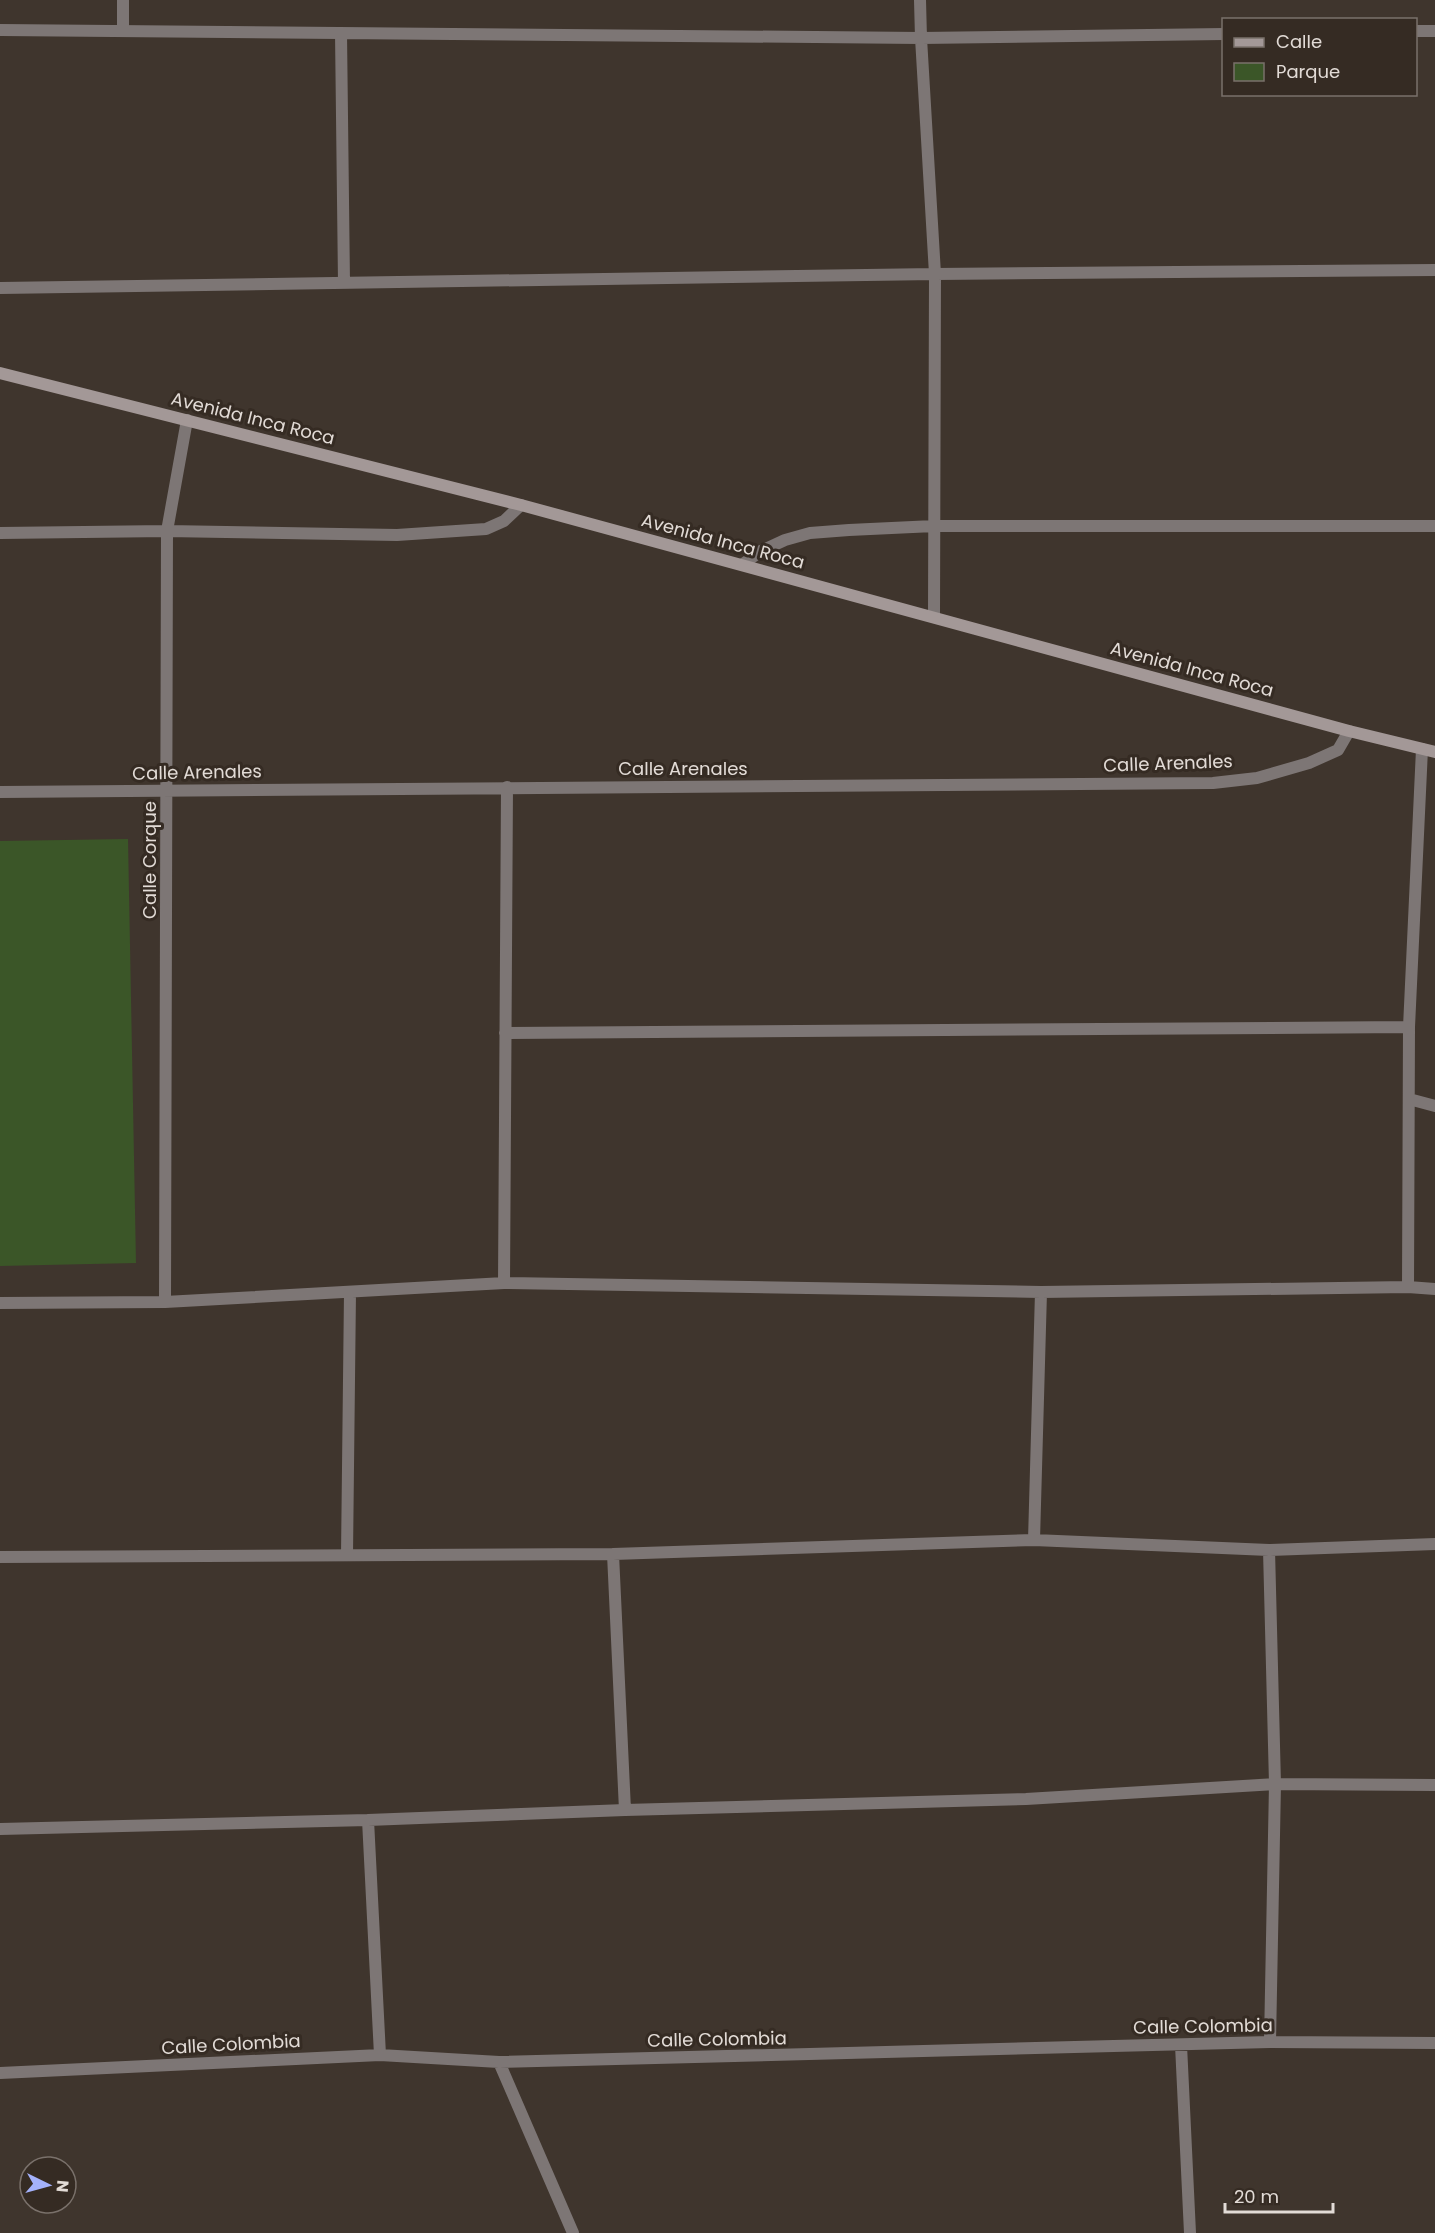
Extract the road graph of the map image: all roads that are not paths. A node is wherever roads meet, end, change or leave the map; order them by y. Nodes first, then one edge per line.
1 (123, 0) edge
2 (920, 0) edge
3 (0, 30) edge
4 (123, 30) junction
5 (1417, 31) edge
6 (1435, 31) edge
7 (341, 33) junction
8 (1222, 34) edge
9 (921, 38) junction
10 (1435, 270) edge
11 (935, 274) junction
12 (344, 283) junction
13 (0, 288) edge
14 (0, 373) edge
15 (187, 420) junction
16 (521, 505) junction
17 (934, 526) junction
18 (1435, 526) edge
19 (167, 531) junction
20 (0, 533) edge
21 (743, 564) junction
22 (934, 617) junction
23 (1349, 731) junction
24 (1422, 749) junction
25 (1435, 752) edge
26 (507, 787) junction
27 (168, 790) junction
28 (0, 792) edge
29 (1409, 1027) junction
30 (506, 1034) junction
31 (1409, 1099) junction
32 (1435, 1106) edge
33 (504, 1283) junction
34 (1408, 1287) junction
35 (1435, 1289) edge
36 (351, 1292) junction
37 (1041, 1292) junction
38 (165, 1302) junction
39 (0, 1303) edge
40 (1034, 1540) junction
41 (1435, 1544) edge
42 (1269, 1551) junction
43 (613, 1554) junction
44 (347, 1555) junction
45 (0, 1557) edge
46 (1275, 1784) junction
47 (1435, 1785) edge
48 (625, 1810) junction
49 (368, 1820) junction
50 (0, 1829) edge
51 (1270, 2042) junction
52 (1435, 2043) edge
53 (1181, 2045) junction
54 (380, 2055) junction
55 (499, 2062) junction
56 (0, 2073) edge
57 (573, 2233) edge
58 (1190, 2233) edge

1 - 4 street
2 - 9 street
3 - 4 street
4 - 7 street
5 - 6 street
7 - 9 street
7 - 12 street
8 - 9 street
9 - 11 street
10 - 11 street
11 - 12 street
11 - 17 street
12 - 13 street
14 - 15 street, Avenida Inca Roca
15 - 16 street, Avenida Inca Roca
15 - 19 street, Calle Corque
16 - 19 street
16 - 21 street, Avenida Inca Roca
17 - 18 street
17 - 21 street
17 - 22 street
19 - 20 street
19 - 27 street, Calle Corque
21 - 22 street, Avenida Inca Roca
22 - 23 street, Avenida Inca Roca
23 - 24 street, Avenida Inca Roca
23 - 26 street, Calle Arenales
24 - 25 street, Avenida Inca Roca
24 - 29 street
26 - 27 street, Calle Arenales
26 - 30 street
27 - 28 street, Calle Arenales
27 - 38 street, Calle Corque
29 - 30 street
29 - 31 street
30 - 33 street
31 - 32 street
31 - 34 street
33 - 36 street
33 - 37 street
34 - 35 street
34 - 37 street
36 - 38 street
36 - 44 street
37 - 40 street
38 - 39 street
40 - 42 street
40 - 43 street
41 - 42 street
42 - 46 street
43 - 44 street
43 - 48 street
44 - 45 street
46 - 47 street
46 - 48 street
46 - 51 street
48 - 49 street
49 - 50 street
49 - 54 street
51 - 52 street, Calle Colombia
51 - 53 street, Calle Colombia
53 - 55 street, Calle Colombia
53 - 58 street
54 - 55 street, Calle Colombia
54 - 56 street, Calle Colombia
55 - 57 street

